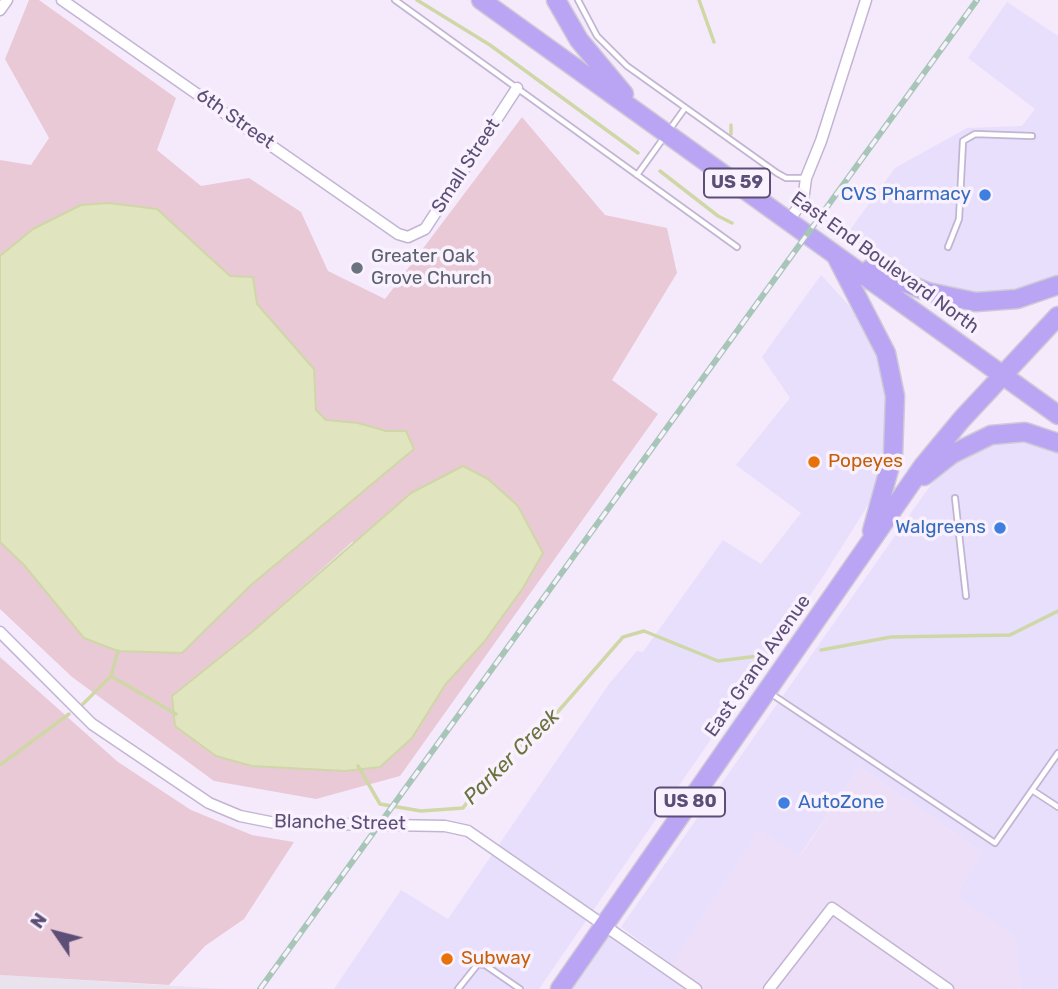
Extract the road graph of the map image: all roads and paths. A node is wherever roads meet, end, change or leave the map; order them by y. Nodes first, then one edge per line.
1 (7, 0) edge
2 (62, 0) edge
3 (396, 0) edge
4 (481, 0) edge
5 (556, 0) edge
6 (578, 0) edge
7 (866, 0) edge
8 (0, 10) edge
9 (517, 88) junction
10 (685, 108) junction
11 (639, 113) junction
12 (668, 133) junction
13 (1031, 136) dead end
14 (637, 175) junction
15 (806, 178) junction
16 (789, 220) junction
17 (408, 237) joint
18 (737, 247) dead end
19 (948, 247) dead end
20 (835, 253) junction
21 (1058, 285) edge
22 (1058, 316) edge
23 (1003, 375) junction
24 (1058, 415) edge
25 (1058, 443) edge
26 (905, 491) junction
27 (955, 498) dead end
28 (868, 544) junction
29 (966, 596) dead end
30 (0, 632) edge
31 (767, 690) junction
32 (1058, 753) edge
33 (1032, 790) junction
34 (1058, 807) edge
35 (605, 926) junction
36 (512, 984) junction
37 (949, 988) edge
38 (458, 989) edge
39 (508, 989) edge
40 (520, 989) edge
41 (560, 989) edge
42 (696, 989) edge
43 (769, 989) edge

1 - 8 street
2 - 17 street, 6th Street
3 - 9 lane
4 - 11 highway, East End Boulevard North / US 59
5 - 11 highway
6 - 10 lane
7 - 15 street
9 - 14 lane
9 - 17 street, Small Street
10 - 12 lane
10 - 15 lane
11 - 12 highway, East End Boulevard North / US 59
12 - 14 lane
12 - 16 highway, East End Boulevard North / US 59
13 - 19 lane
14 - 18 lane
15 - 16 street
16 - 20 highway, East End Boulevard North / US 59
20 - 21 highway
20 - 23 highway, East End Boulevard North / US 59
20 - 28 highway
22 - 23 highway, US 80
23 - 24 highway, East End Boulevard North / US 59
23 - 26 highway, East Grand Avenue / US 80
25 - 26 highway
26 - 28 highway, East Grand Avenue / US 80
27 - 29 lane
28 - 31 highway, East Grand Avenue / US 80
30 - 35 street, Blanche Street
31 - 33 lane
31 - 35 highway, East Grand Avenue / US 80
32 - 33 lane
33 - 34 lane
35 - 41 highway, East Grand Avenue / US 80
35 - 42 street, Blanche Street
36 - 38 lane
36 - 39 lane
36 - 40 lane
37 - 43 street

